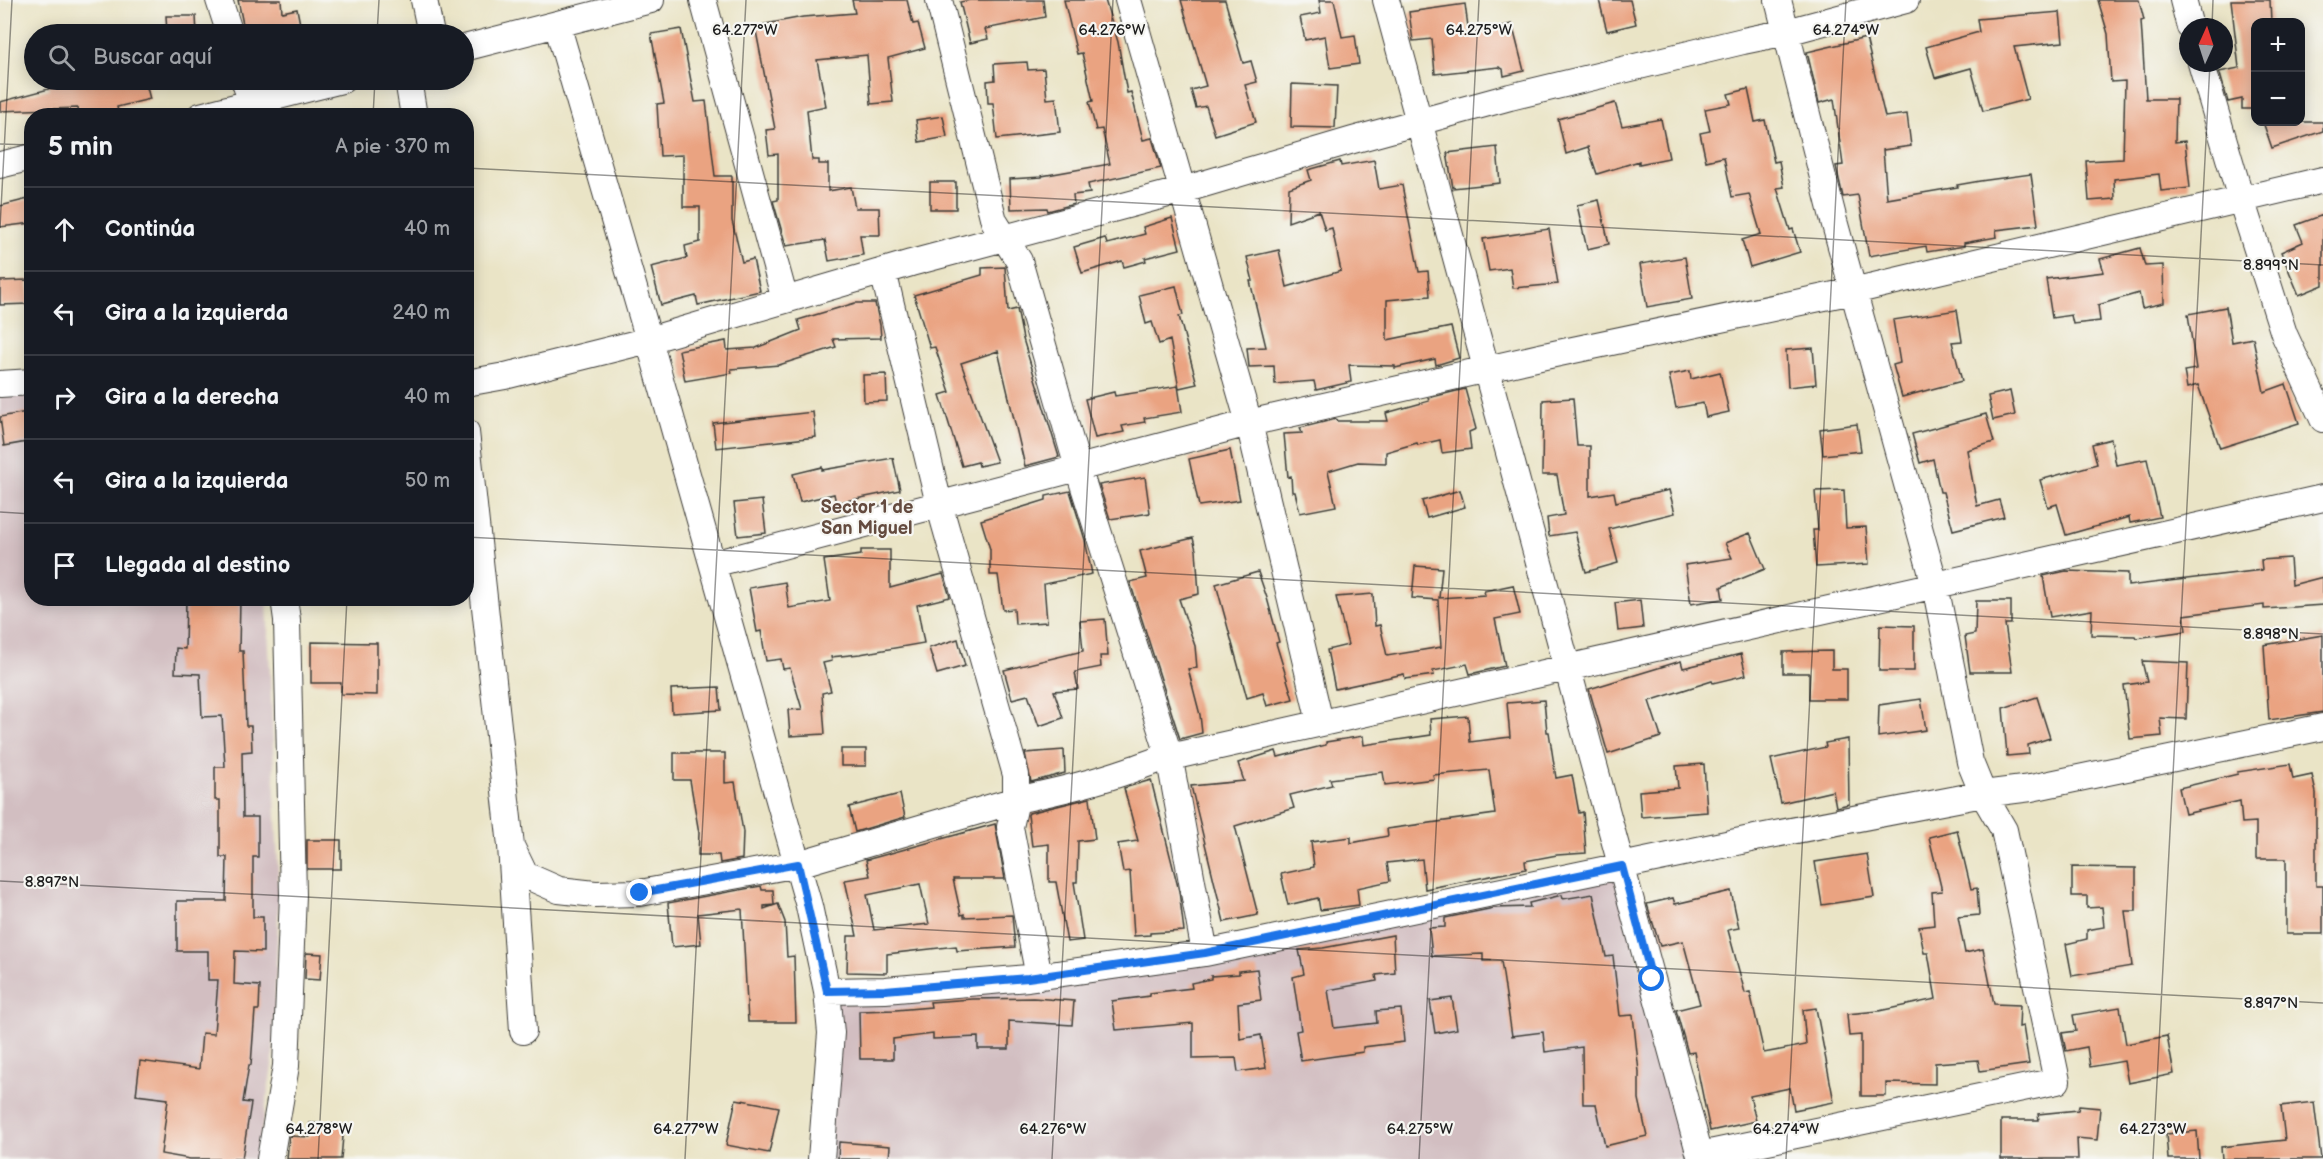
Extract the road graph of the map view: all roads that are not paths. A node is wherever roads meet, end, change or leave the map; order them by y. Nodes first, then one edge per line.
1 (219, 0) edge
2 (424, 0) edge
3 (651, 0) edge
4 (703, 0) edge
5 (939, 0) edge
6 (1128, 0) edge
7 (1386, 0) edge
8 (1778, 0) edge
9 (1906, 0) edge
10 (2182, 0) edge
11 (618, 4) edge
12 (2187, 18) edge
13 (227, 24) edge
14 (430, 24) edge
15 (557, 24) junction
16 (1787, 32) junction
17 (474, 45) edge
18 (2204, 72) edge
19 (410, 90) edge
20 (248, 91) edge
21 (215, 108) edge
22 (413, 108) edge
23 (1420, 122) junction
24 (24, 159) edge
25 (0, 165) edge
26 (2323, 180) edge
27 (1183, 190) junction
28 (2241, 199) junction
29 (1005, 239) junction
30 (883, 271) junction
31 (1853, 291) junction
32 (785, 300) junction
33 (649, 340) junction
34 (1487, 369) junction
35 (24, 382) edge
36 (474, 382) edge
37 (0, 384) edge
38 (2323, 419) edge
39 (1249, 423) junction
40 (1078, 468) junction
41 (2323, 498) edge
42 (939, 504) junction
43 (474, 506) edge
44 (713, 564) junction
45 (1935, 585) junction
46 (285, 606) edge
47 (1568, 666) junction
48 (1320, 722) junction
49 (2323, 727) edge
50 (1169, 755) junction
51 (1983, 794) junction
52 (1016, 800) junction
53 (511, 846) junction
54 (798, 864) junction
55 (1622, 866) junction
56 (1205, 953) junction
57 (1039, 977) junction
58 (827, 991) junction
59 (523, 1031) dead end
60 (1701, 1157) edge
61 (270, 1159) edge
62 (821, 1159) edge

1 - 13 street
2 - 14 street
3 - 11 street
4 - 32 street
5 - 29 street
6 - 27 street
7 - 23 street
8 - 16 street
9 - 16 street
10 - 12 street
11 - 15 street
15 - 17 street
15 - 33 street
16 - 23 street
16 - 31 street
18 - 28 street
19 - 22 street
20 - 21 street
23 - 27 street
23 - 34 street
24 - 25 street
26 - 28 street
27 - 29 street
27 - 39 street
28 - 31 street
28 - 38 street
29 - 30 street
29 - 40 street
30 - 32 street
30 - 42 street
31 - 34 street
31 - 45 street
32 - 33 street
33 - 36 street
33 - 44 street
34 - 39 street
34 - 47 street
35 - 37 street
39 - 40 street
39 - 48 street
40 - 42 street
40 - 50 street
41 - 45 street
42 - 44 street
42 - 52 street
43 - 53 street
44 - 54 street
45 - 47 street
45 - 51 street
46 - 61 street
47 - 48 street
47 - 55 street
48 - 50 street
49 - 51 street
50 - 52 street
50 - 56 street
51 - 55 street
51 - 60 street
52 - 54 street
52 - 57 street
53 - 54 street
53 - 59 street
54 - 58 street
55 - 56 street
55 - 60 street
56 - 57 street
57 - 58 street
58 - 62 street

